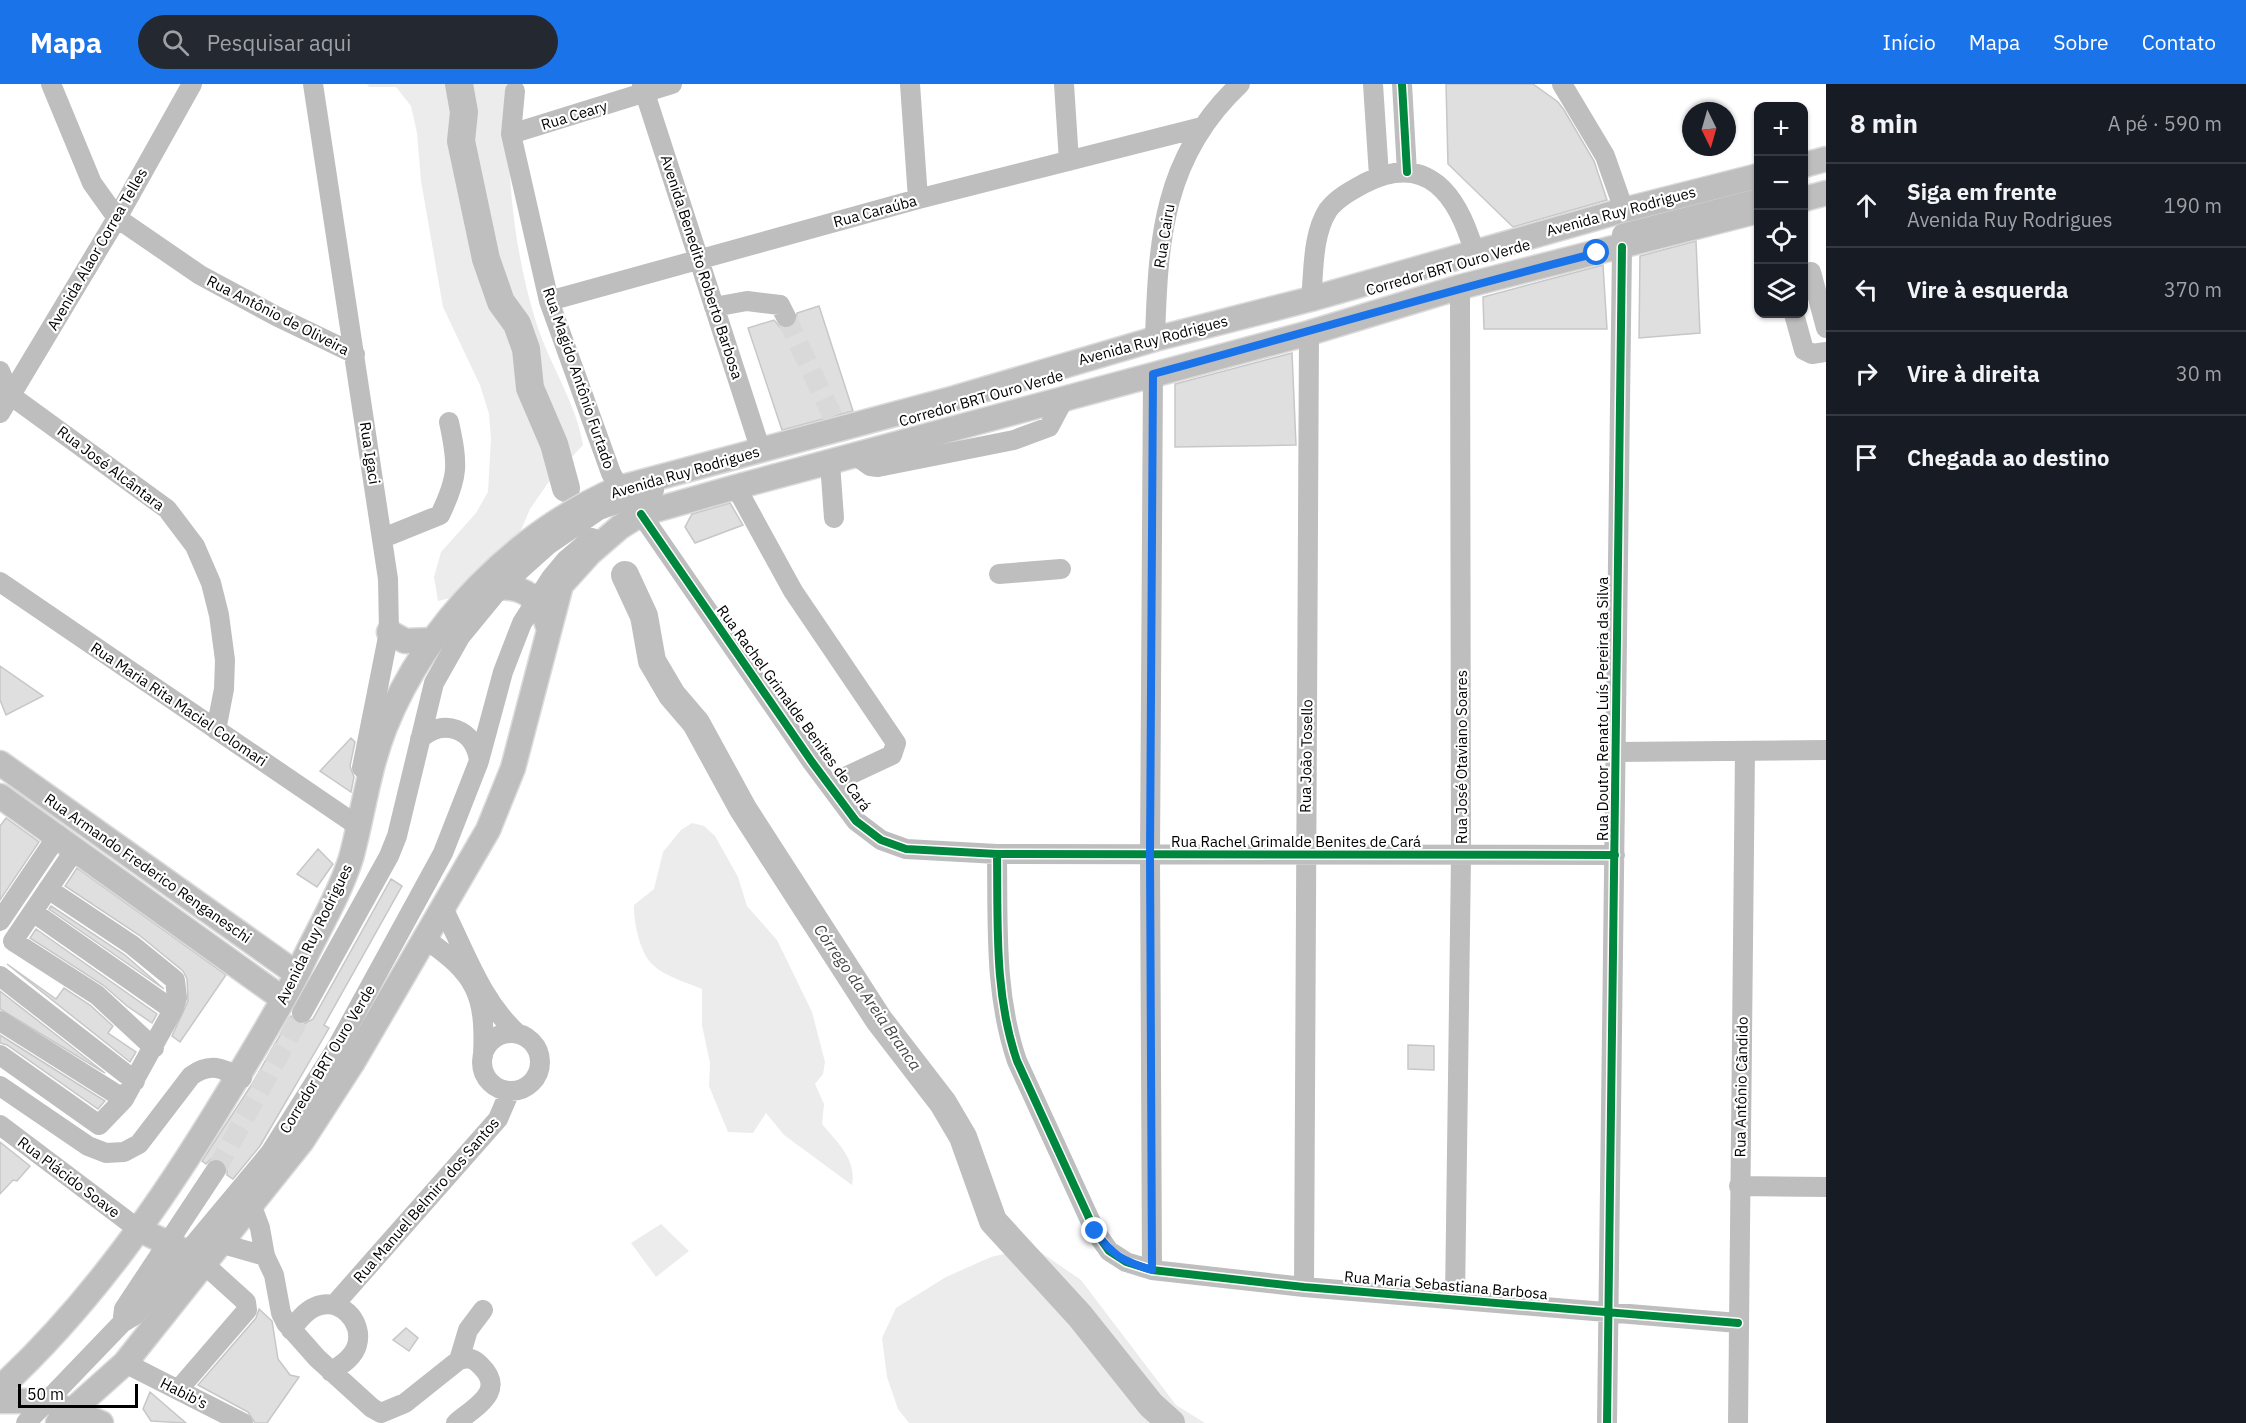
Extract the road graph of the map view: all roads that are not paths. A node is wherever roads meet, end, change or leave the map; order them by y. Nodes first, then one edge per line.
1 (51, 84) edge
2 (192, 84) edge
3 (313, 84) edge
4 (672, 84) edge
5 (910, 84) edge
6 (1064, 84) edge
7 (1216, 84) edge
8 (1240, 84) edge
9 (1374, 84) edge
10 (1402, 84) edge
11 (1562, 84) edge
12 (644, 88) edge
13 (515, 91) dead end
14 (1216, 106) junction
15 (1202, 127) junction
16 (511, 135) junction
17 (1826, 159) edge
18 (1069, 161) junction
19 (1808, 164) edge
20 (1826, 170) edge
21 (1407, 172) junction
22 (1808, 174) edge
23 (1379, 176) junction
24 (1754, 178) edge
25 (1826, 182) edge
26 (1808, 186) edge
27 (1754, 187) edge
28 (1826, 193) edge
29 (1808, 198) edge
30 (918, 199) junction
31 (1754, 200) edge
32 (1754, 212) edge
33 (117, 218) junction
34 (1623, 228) junction
35 (1474, 251) junction
36 (698, 259) junction
37 (1813, 272) edge
38 (1461, 287) junction
39 (1311, 299) junction
40 (549, 301) junction
41 (714, 307) junction
42 (786, 317) tunnel mouth
43 (1795, 318) edge
44 (1826, 328) edge
45 (1309, 333) junction
46 (1826, 352) edge
47 (355, 354) junction
48 (1154, 357) junction
49 (0, 371) edge
50 (10, 395) junction
51 (0, 413) edge
52 (449, 422) dead end
53 (761, 451) junction
54 (830, 463) junction
55 (736, 487) junction
56 (632, 501) junction
57 (834, 518) dead end
58 (383, 538) junction
59 (1061, 569) dead end
60 (999, 573) dead end
61 (0, 582) edge
62 (501, 587) junction
63 (473, 593) junction
64 (537, 600) junction
65 (549, 627) junction
66 (389, 632) junction
67 (432, 640) junction
68 (216, 730) junction
69 (420, 739) junction
70 (1826, 750) edge
71 (1744, 751) junction
72 (1615, 752) junction
73 (479, 761) junction
74 (0, 763) edge
75 (831, 787) junction
76 (0, 796) edge
77 (55, 802) junction
78 (355, 824) junction
79 (54, 833) junction
80 (997, 854) junction
81 (1150, 854) junction
82 (1615, 855) junction
83 (1305, 856) junction
84 (1461, 856) junction
85 (48, 889) junction
86 (443, 908) junction
87 (33, 912) junction
88 (0, 921) edge
89 (424, 938) junction
90 (297, 974) junction
91 (0, 976) edge
92 (293, 1006) junction
93 (173, 1010) junction
94 (0, 1021) edge
95 (518, 1034) junction
96 (154, 1048) junction
97 (0, 1055) edge
98 (483, 1057) junction
99 (240, 1077) junction
100 (135, 1081) junction
101 (0, 1086) edge
102 (510, 1091) junction
103 (124, 1099) junction
104 (0, 1125) edge
105 (216, 1170) tunnel mouth
106 (1739, 1186) junction
107 (1826, 1187) edge
108 (251, 1204) junction
109 (138, 1229) junction
110 (219, 1243) junction
111 (187, 1254) junction
112 (265, 1256) junction
113 (1152, 1270) junction
114 (1304, 1287) junction
115 (1455, 1300) junction
116 (334, 1305) junction
117 (483, 1310) dead end
118 (1607, 1312) junction
119 (1738, 1323) junction
120 (291, 1330) junction
121 (459, 1360) junction
122 (125, 1363) junction
123 (331, 1372) junction
124 (0, 1389) edge
125 (178, 1390) junction
126 (0, 1401) edge
127 (47, 1401) junction
128 (66, 1417) edge
129 (387, 1418) edge
130 (26, 1423) edge
131 (100, 1423) edge
132 (243, 1423) edge
133 (456, 1423) edge
134 (1607, 1423) edge
135 (1738, 1423) edge

1 - 33 street, Rua Antônio de Oliveira
2 - 33 street, Avenida Alaor Correa Telles
3 - 47 street, Rua Igaci
4 - 12 street, Rua Ceary
5 - 30 street
6 - 18 street
7 - 14 street
8 - 14 street, Rua Cairu
9 - 23 street
10 - 21 street
11 - 34 street
12 - 16 street, Rua Ceary
12 - 36 street, Avenida Benedito Roberto Barbosa
13 - 16 street, Rua Magido Antônio Furtado
14 - 15 street, Rua Cairu
15 - 18 street, Rua Caraúba
15 - 48 street, Rua Cairu
16 - 40 street, Rua Magido Antônio Furtado
17 - 19 main road
18 - 30 street, Rua Caraúba
20 - 22 street
21 - 23 street
21 - 35 street
23 - 39 street
24 - 34 main road, Avenida Ruy Rodrigues
25 - 26 street
27 - 34 street, Corredor BRT Ouro Verde
28 - 29 main road
30 - 36 street, Rua Caraúba
31 - 34 street, Corredor BRT Ouro Verde
32 - 34 main road, Avenida Ruy Rodrigues
33 - 47 street, Rua Antônio de Oliveira
33 - 50 street, Avenida Alaor Correa Telles
34 - 35 main road, Avenida Ruy Rodrigues
34 - 38 main road, Avenida Ruy Rodrigues
34 - 48 street, Corredor BRT Ouro Verde
34 - 72 street, Rua Doutor Renato Luís Pereira da Silva
35 - 39 main road, Avenida Ruy Rodrigues
36 - 40 street, Rua Caraúba
36 - 41 street, Avenida Benedito Roberto Barbosa
37 - 44 street
38 - 45 main road, Avenida Ruy Rodrigues
38 - 84 street, Rua José Otaviano Soares
39 - 48 main road, Avenida Ruy Rodrigues
40 - 56 street, Rua Magido Antônio Furtado
41 - 42 street
41 - 53 street, Avenida Benedito Roberto Barbosa
43 - 46 street
45 - 48 main road, Avenida Ruy Rodrigues
45 - 83 street, Rua João Tosello
47 - 58 street, Rua Igaci
48 - 53 main road, Avenida Ruy Rodrigues
48 - 54 main road, Avenida Ruy Rodrigues
48 - 56 street, Corredor BRT Ouro Verde
48 - 81 street, Rua Cairu
49 - 50 street
50 - 51 street, Avenida Alaor Correa Telles
50 - 68 street, Rua José Alcântara
52 - 58 street
53 - 56 main road, Avenida Ruy Rodrigues
54 - 55 main road, Avenida Ruy Rodrigues
54 - 57 street
55 - 56 main road, Avenida Ruy Rodrigues
55 - 75 street
56 - 62 street, Corredor BRT Ouro Verde
56 - 63 main road, Avenida Ruy Rodrigues
56 - 64 street, Corredor BRT Ouro Verde
56 - 65 main road, Avenida Ruy Rodrigues
56 - 75 street, Rua Rachel Grimalde Benites de Cará
58 - 66 street, Rua Igaci
59 - 60 street
61 - 68 street, Rua Maria Rita Maciel Colomari
62 - 63 main road
62 - 64 main road
62 - 69 street, Corredor BRT Ouro Verde
63 - 67 main road, Avenida Ruy Rodrigues
64 - 65 main road
64 - 73 street, Corredor BRT Ouro Verde
65 - 86 main road, Avenida Ruy Rodrigues
66 - 67 main road
66 - 78 street, Rua Igaci
67 - 78 main road, Avenida Ruy Rodrigues
68 - 78 street, Rua Maria Rita Maciel Colomari
69 - 73 street
69 - 92 street, Corredor BRT Ouro Verde
70 - 71 street
71 - 72 street
71 - 106 street, Rua Antônio Cãndido
72 - 82 street, Rua Doutor Renato Luís Pereira da Silva
73 - 111 street, Corredor BRT Ouro Verde
74 - 77 main road, Rua Armando Frederico Renganeschi
75 - 80 street, Rua Rachel Grimalde Benites de Cará
76 - 79 main road, Rua Armando Frederico Renganeschi
77 - 79 main road
77 - 90 main road, Rua Armando Frederico Renganeschi
78 - 90 main road, Avenida Ruy Rodrigues
79 - 85 street
79 - 88 street
79 - 92 main road, Rua Armando Frederico Renganeschi
80 - 81 street, Rua Rachel Grimalde Benites de Cará
80 - 113 street, Rua Maria Sebastiana Barbosa
81 - 83 street, Rua Rachel Grimalde Benites de Cará
81 - 113 street, Rua Cairu
82 - 84 street, Rua Rachel Grimalde Benites de Cará
82 - 118 street, Rua Doutor Renato Luís Pereira da Silva
83 - 84 street, Rua Rachel Grimalde Benites de Cará
83 - 114 street, Rua João Tosello
84 - 115 street, Rua José Otaviano Soares
85 - 87 street
85 - 93 street
86 - 89 main road, Avenida Ruy Rodrigues
86 - 95 street
87 - 93 street
87 - 96 street
89 - 98 street
89 - 108 main road, Avenida Ruy Rodrigues
90 - 92 main road, Avenida Ruy Rodrigues
91 - 100 street
92 - 99 main road, Avenida Ruy Rodrigues
93 - 96 street
94 - 103 street
95 - 98 street
95 - 102 street
96 - 100 street
97 - 103 street
98 - 102 street
99 - 101 street
99 - 109 main road, Avenida Ruy Rodrigues
100 - 103 street
102 - 116 street, Rua Manuel Belmiro dos Santos
104 - 109 street, Rua Plácido Soave
105 - 111 street, Corredor BRT Ouro Verde
106 - 107 street
106 - 119 street, Rua Antônio Cãndido
108 - 110 main road, Avenida Ruy Rodrigues
108 - 112 street
109 - 111 main road
109 - 124 main road, Avenida Ruy Rodrigues
110 - 111 main road, Avenida Ruy Rodrigues
110 - 112 street
111 - 122 main road, Avenida Ruy Rodrigues
111 - 125 street
111 - 127 street, Corredor BRT Ouro Verde
112 - 120 street
113 - 114 street, Rua Maria Sebastiana Barbosa
114 - 115 street, Rua Maria Sebastiana Barbosa
115 - 118 street, Rua Maria Sebastiana Barbosa
116 - 120 street
116 - 123 street
117 - 121 street
118 - 119 street, Rua Maria Sebastiana Barbosa
118 - 134 street, Rua Doutor Renato Luís Pereira da Silva
119 - 135 street, Rua Antônio Cãndido
120 - 123 street
121 - 129 street
121 - 133 street
122 - 125 street, Habib's
122 - 128 main road, Avenida Ruy Rodrigues
123 - 129 street
125 - 132 street, Habib's
126 - 127 main road
127 - 128 main road
127 - 130 street, Corredor BRT Ouro Verde
128 - 131 main road

